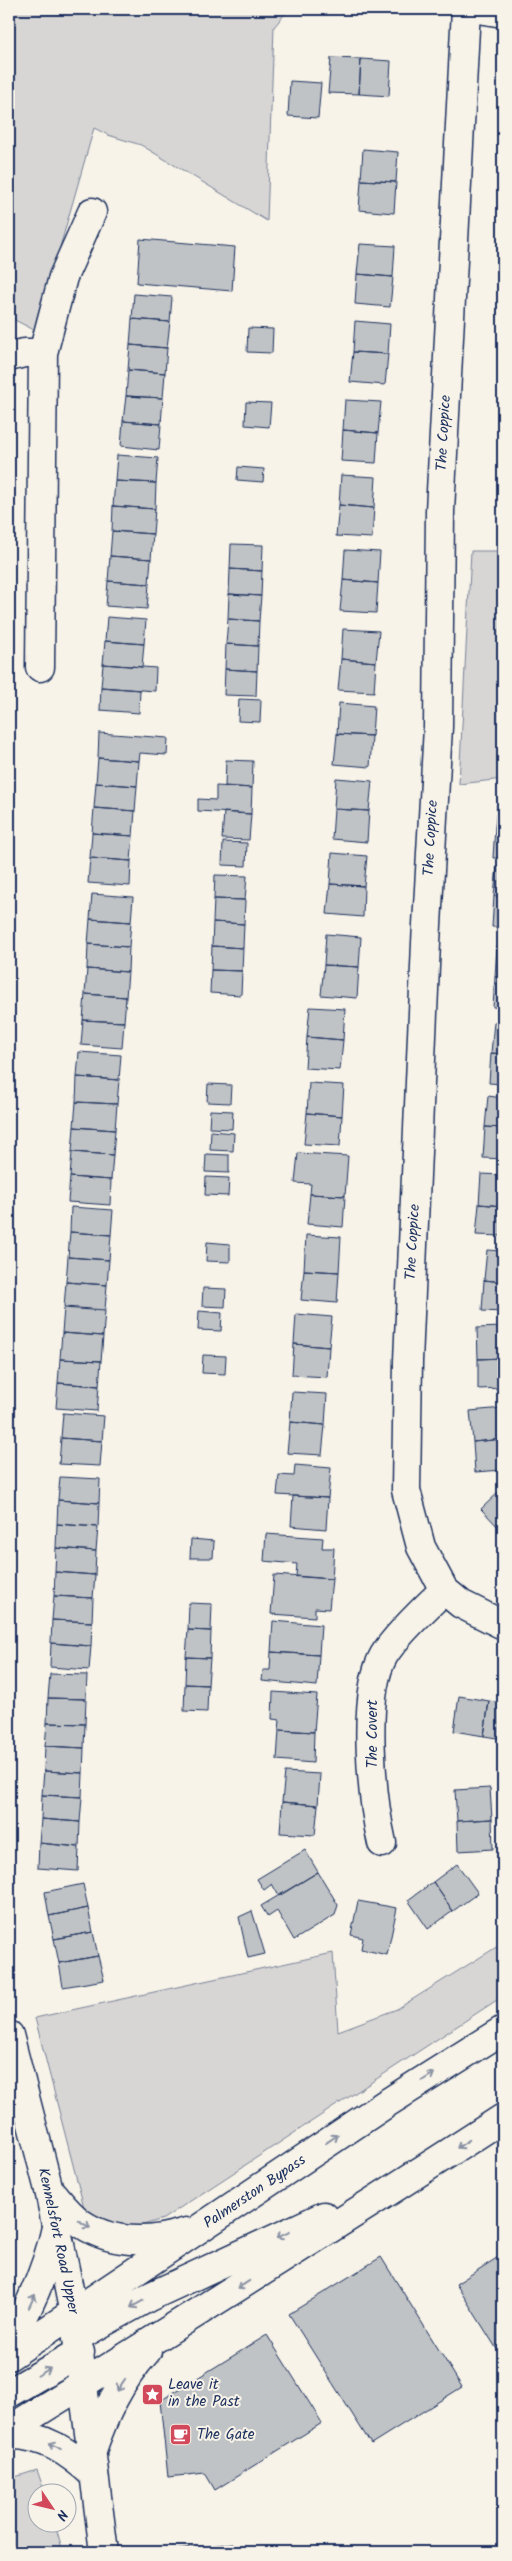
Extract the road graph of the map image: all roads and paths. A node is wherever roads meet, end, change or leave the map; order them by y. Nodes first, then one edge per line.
1 (466, 9) edge
2 (478, 9) edge
3 (503, 13) edge
4 (92, 212) dead end
5 (43, 353) junction
6 (9, 357) edge
7 (40, 667) dead end
8 (444, 1590) junction
9 (503, 1625) edge
10 (382, 1843) dead end
11 (503, 2030) edge
12 (9, 2035) edge
13 (17, 2098) edge
14 (503, 2118) edge
15 (423, 2170) junction
16 (50, 2190) junction
17 (57, 2223) junction
18 (207, 2225) junction
19 (162, 2333) junction
20 (77, 2334) junction
21 (9, 2344) edge
22 (9, 2356) edge
23 (82, 2384) junction
24 (9, 2393) edge
25 (9, 2430) edge
26 (9, 2435) edge
27 (92, 2464) junction
28 (104, 2552) edge

1 - 8 street, The Coppice
2 - 3 street
4 - 5 street
5 - 6 street
5 - 7 street
8 - 9 street, The Coppice
8 - 10 street, The Covert
18 -> 11 street, Palmerston Bypass
12 - 13 street, Kennelsfort Road Upper
13 - 16 street, Kennelsfort Road Upper
14 -> 15 street
15 -> 19 street
15 -> 20 street
16 - 17 street, Kennelsfort Road Upper
16 -> 18 street
17 - 20 street, Kennelsfort Road Upper
21 -> 17 street
18 - 20 street, Palmerston Bypass
19 - 23 street
19 -> 27 street
20 - 22 street, Palmerston Bypass
20 - 23 street, Kennelsfort Road Upper
24 -> 20 street
23 - 25 street
23 - 27 street, Kennelsfort Road Upper
27 -> 26 street
27 - 28 street, Kennelsfort Road Upper

